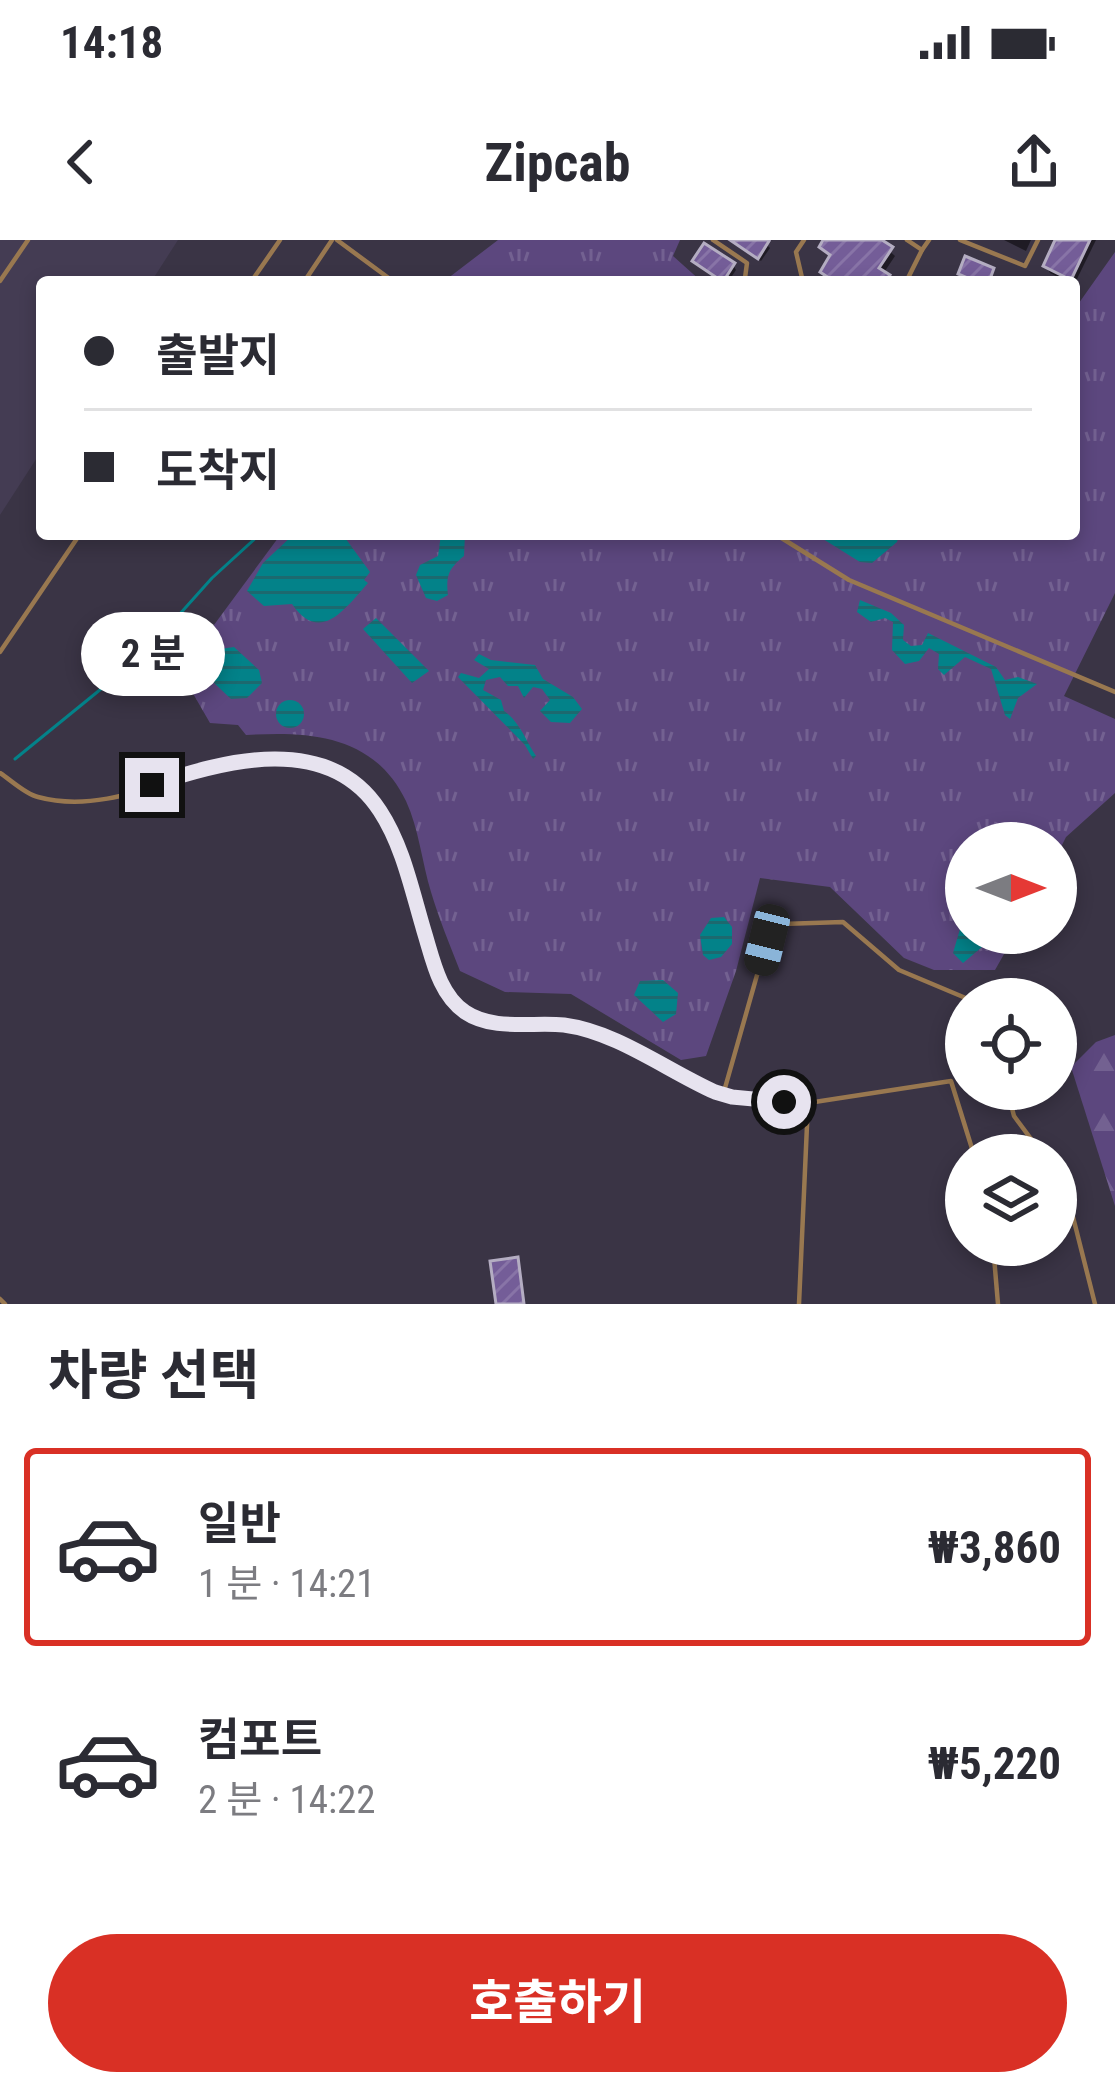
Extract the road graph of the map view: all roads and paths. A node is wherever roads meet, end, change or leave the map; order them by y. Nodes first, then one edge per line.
1 (28, 240) edge
2 (280, 240) edge
3 (334, 240) edge
4 (713, 240) edge
5 (804, 240) edge
6 (907, 240) edge
7 (929, 240) edge
8 (960, 240) edge
9 (1038, 240) edge
10 (971, 242) edge
11 (922, 250) junction
12 (255, 276) edge
13 (308, 276) edge
14 (385, 276) edge
15 (745, 276) edge
16 (802, 276) edge
17 (909, 276) edge
18 (0, 280) edge
19 (76, 540) edge
20 (785, 540) edge
21 (0, 652) edge
22 (1115, 692) edge
23 (0, 773) edge
24 (945, 989) edge
25 (723, 1095) junction
26 (808, 1103) junction
27 (967, 1134) edge
28 (1077, 1232) edge
29 (995, 1266) edge
30 (799, 1304) edge
31 (998, 1304) edge
32 (1095, 1304) edge

1 - 18 lane
2 - 12 lane
3 - 13 lane
3 - 14 lane
4 - 15 lane
5 - 16 lane
6 - 11 lane
7 - 11 lane
8 - 10 lane
9 - 10 lane
11 - 17 lane
19 - 21 lane
20 - 22 lane
23 - 25 lane
24 - 25 lane
25 - 26 lane
26 - 27 lane
26 - 30 lane
28 - 32 lane
29 - 31 lane

